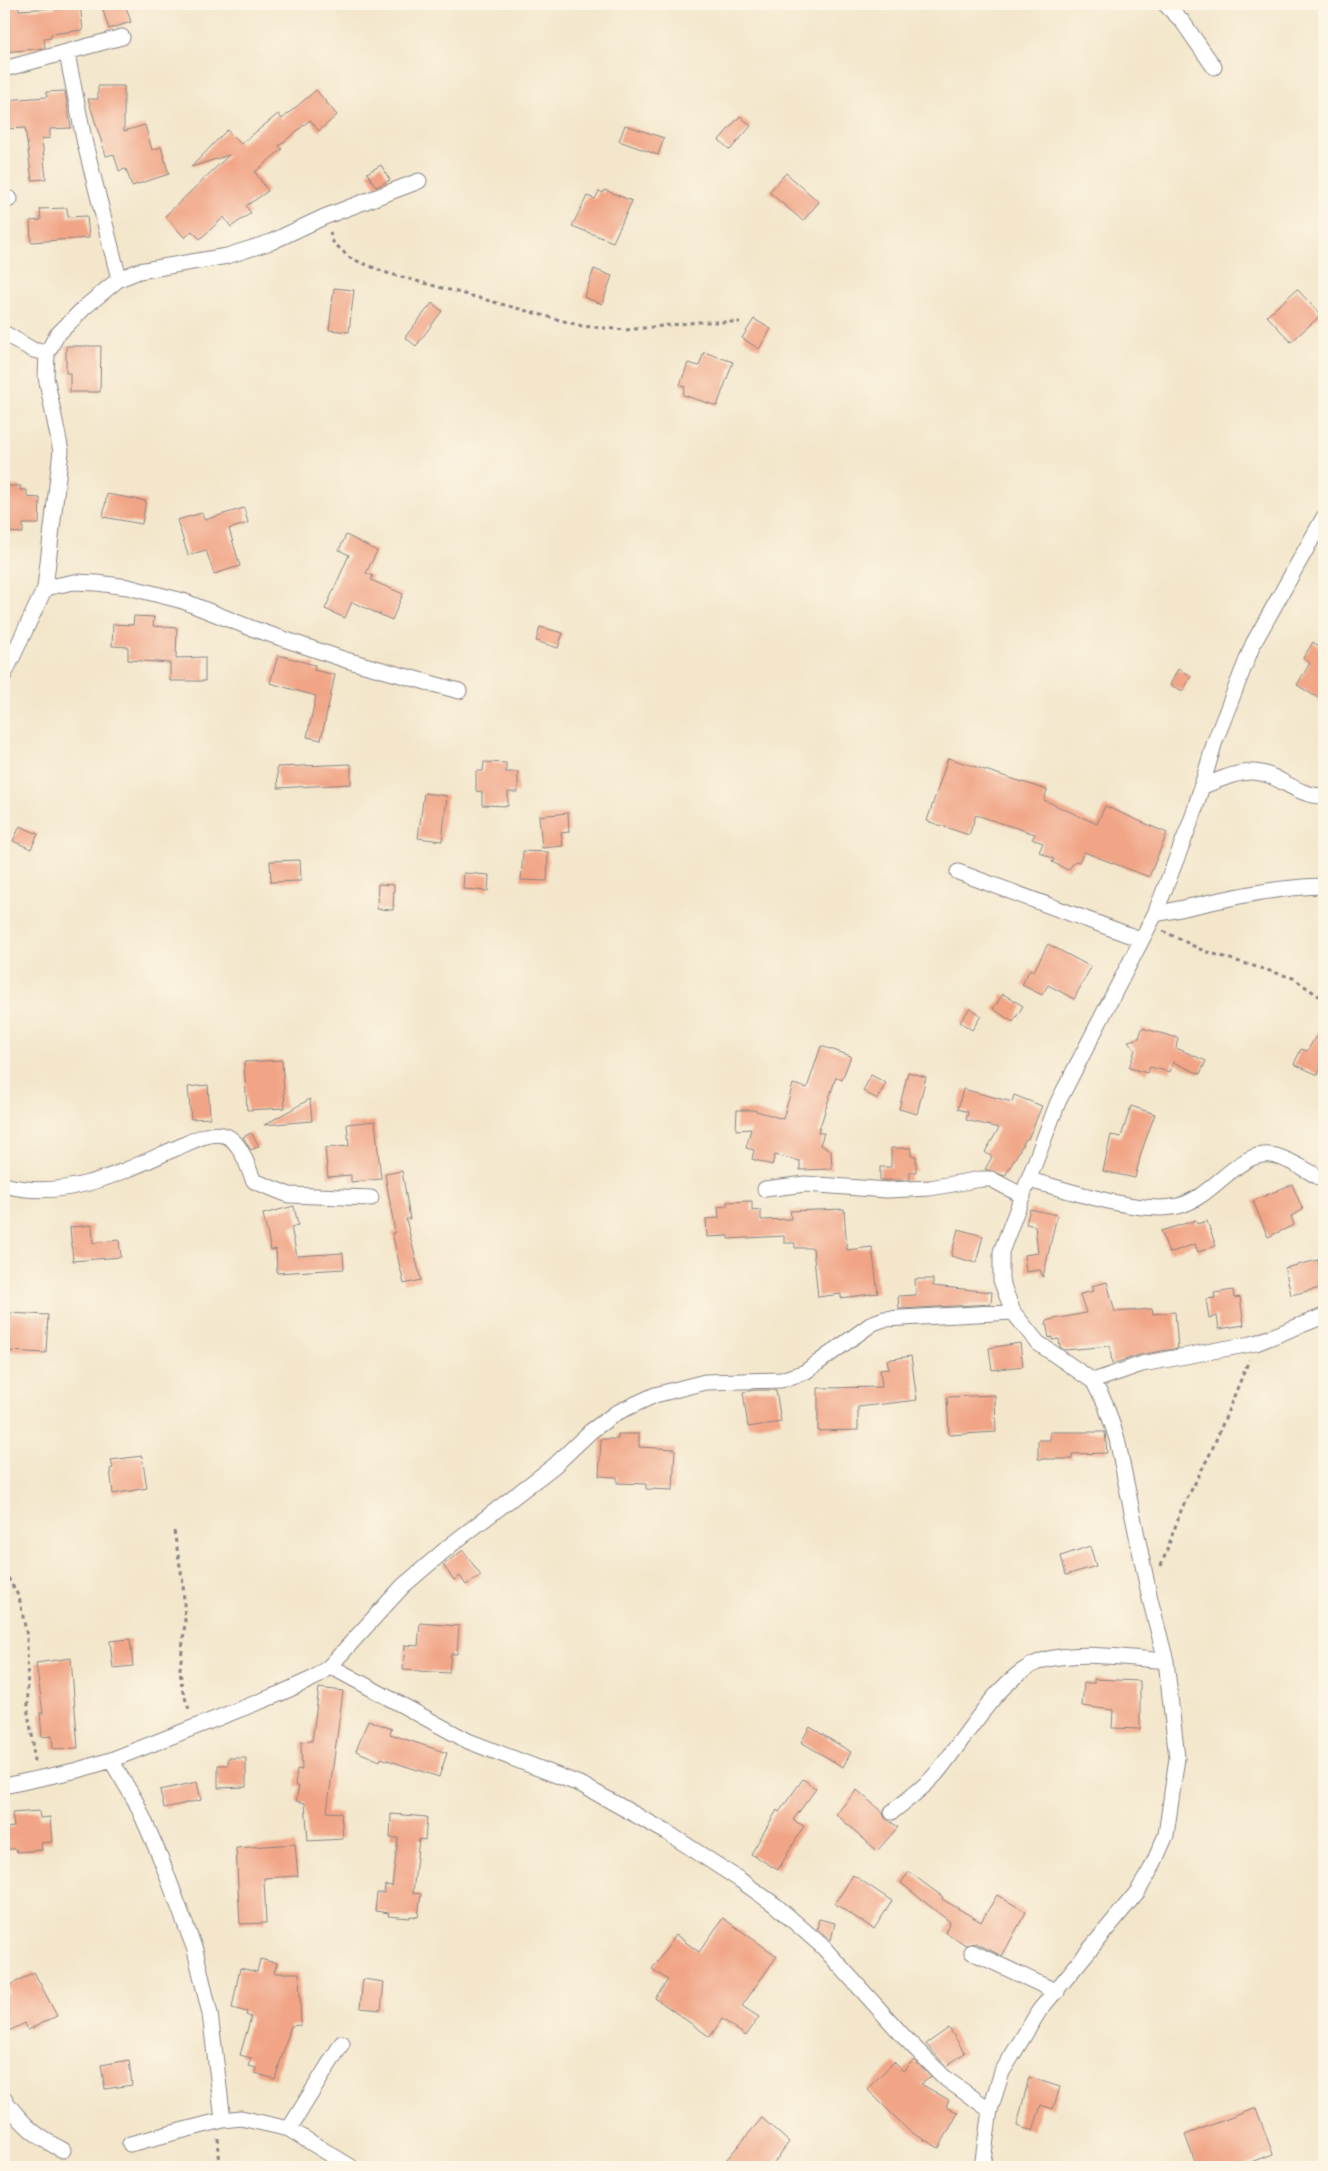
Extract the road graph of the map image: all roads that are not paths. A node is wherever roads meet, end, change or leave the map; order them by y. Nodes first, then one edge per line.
1 (1165, 4) edge
2 (122, 37) dead end
3 (66, 54) junction
4 (1214, 67) dead end
5 (4, 69) edge
6 (419, 181) dead end
7 (119, 279) junction
8 (4, 334) edge
9 (47, 353) junction
10 (1324, 517) edge
11 (45, 588) junction
12 (4, 675) edge
13 (459, 691) dead end
14 (1201, 787) junction
15 (1324, 796) edge
16 (958, 872) dead end
17 (1324, 886) edge
18 (1152, 919) junction
19 (1140, 940) junction
20 (1029, 1180) junction
21 (1324, 1180) edge
22 (4, 1185) edge
23 (765, 1189) dead end
24 (1023, 1196) junction
25 (371, 1198) dead end
26 (1013, 1312) junction
27 (1324, 1316) edge
28 (1093, 1381) junction
29 (1166, 1661) junction
30 (330, 1666) junction
31 (111, 1760) junction
32 (4, 1786) edge
33 (892, 1812) dead end
34 (972, 1952) dead end
35 (1057, 1992) junction
36 (342, 2043) dead end
37 (4, 2099) edge
38 (990, 2110) junction
39 (220, 2121) junction
40 (289, 2129) junction
41 (130, 2144) dead end
42 (63, 2150) dead end
43 (351, 2167) edge
44 (982, 2167) edge

1 - 4 street
2 - 3 street
3 - 5 street
3 - 7 street
6 - 7 street
7 - 9 street
8 - 9 street
9 - 11 street
10 - 14 street
11 - 12 street
11 - 13 street
14 - 15 street
14 - 18 street
16 - 19 street
17 - 18 street
18 - 19 street
19 - 20 street
20 - 21 street
20 - 24 street
22 - 25 street
23 - 24 street
24 - 26 street
26 - 28 street
26 - 30 street
27 - 28 street
28 - 29 street
29 - 33 street
29 - 35 street
30 - 31 street
30 - 38 street
31 - 32 street
31 - 39 street
34 - 35 street
35 - 38 street
36 - 40 street
37 - 42 street
38 - 44 street
39 - 40 street
39 - 41 street
40 - 43 street

